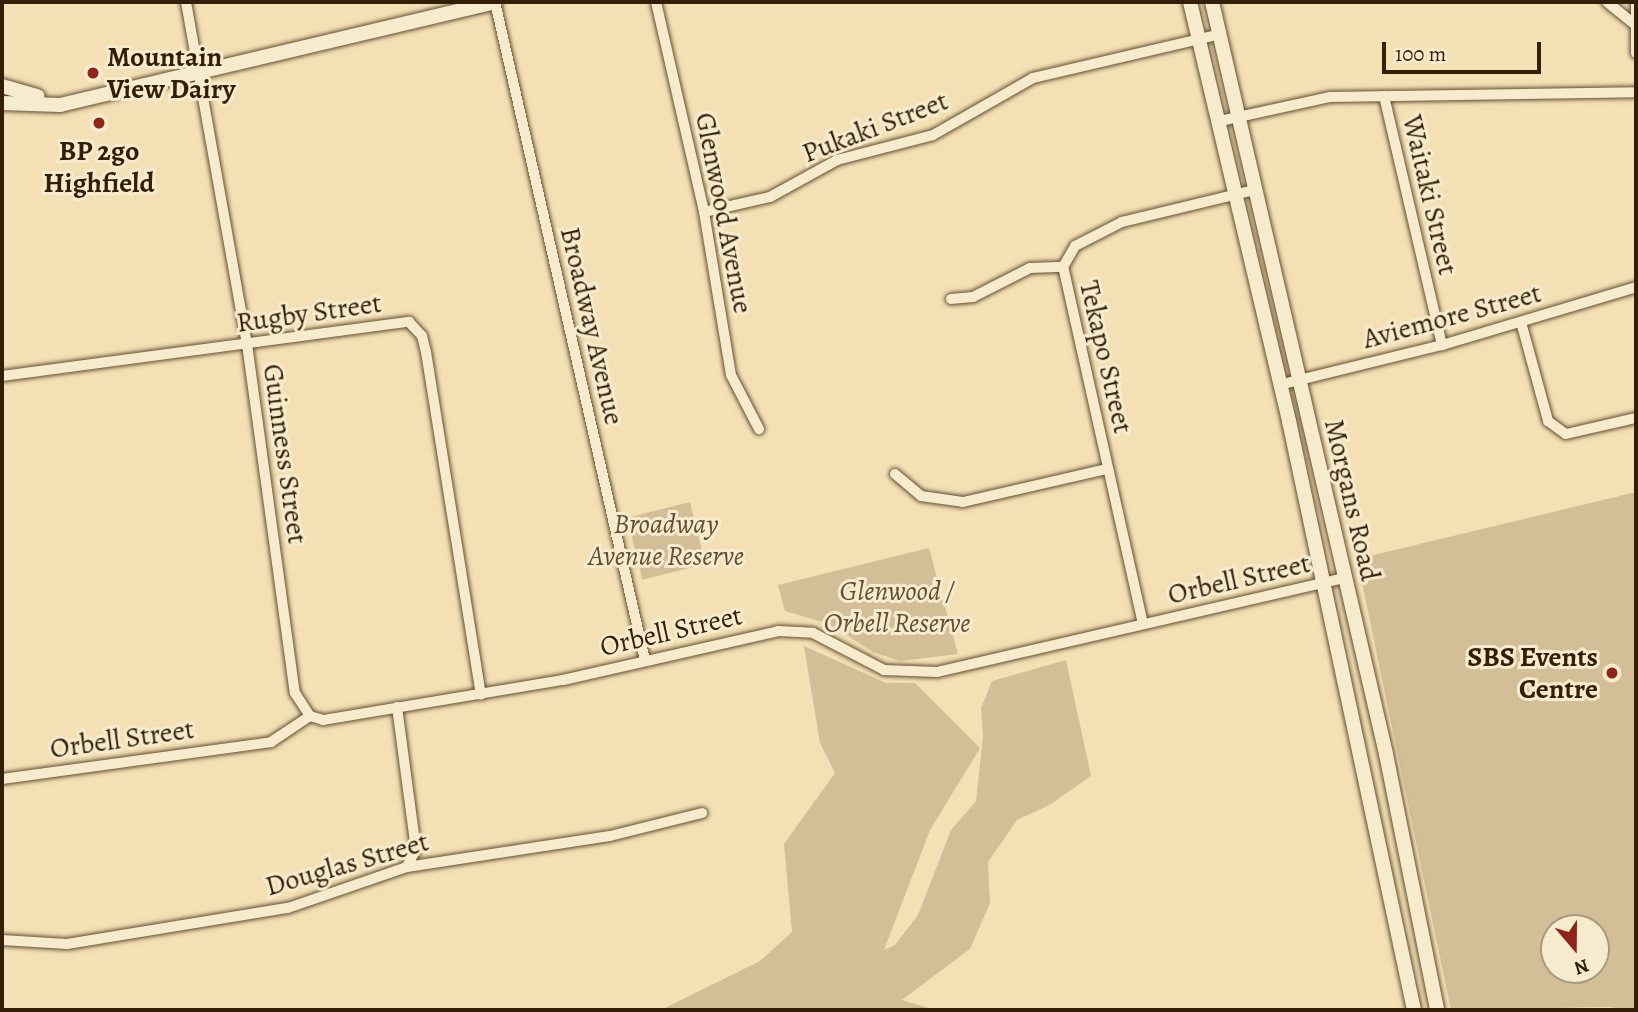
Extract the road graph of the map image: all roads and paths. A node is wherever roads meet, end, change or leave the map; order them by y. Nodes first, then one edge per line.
1 (186, 2) edge
2 (495, 2) edge
3 (656, 2) edge
4 (1190, 2) edge
5 (1212, 2) edge
6 (1607, 2) edge
7 (1636, 2) edge
8 (1635, 25) edge
9 (1220, 34) junction
10 (1198, 39) junction
11 (1636, 53) edge
12 (201, 70) junction
13 (2, 85) edge
14 (1636, 92) edge
15 (1384, 96) junction
16 (2, 101) edge
17 (71, 101) junction
18 (1237, 116) junction
19 (1220, 121) junction
20 (1254, 190) junction
21 (1236, 194) junction
22 (704, 212) junction
23 (1063, 267) junction
24 (1636, 287) edge
25 (951, 299) dead end
26 (1521, 322) junction
27 (247, 345) junction
28 (1442, 345) junction
29 (2, 376) edge
30 (1298, 380) junction
31 (1279, 384) junction
32 (1636, 418) edge
33 (759, 429) dead end
34 (1107, 469) junction
35 (895, 474) dead end
36 (1345, 578) junction
37 (1324, 583) junction
38 (1143, 624) junction
39 (645, 660) junction
40 (481, 695) junction
41 (397, 707) junction
42 (310, 716) junction
43 (1386, 754) junction
44 (1363, 759) junction
45 (2, 779) edge
46 (702, 813) dead end
47 (407, 867) junction
48 (2, 940) edge
49 (1414, 1010) edge
50 (1437, 1010) edge

1 - 12 street, Guinness Street
2 - 12 street
2 - 39 street, Broadway Avenue
3 - 22 street, Glenwood Avenue
4 - 10 street, Morgans Road
5 - 9 street, Morgans Road
6 - 8 street
7 - 8 street
8 - 11 street
9 - 10 street, Pukaki Street
9 - 18 street, Morgans Road
10 - 19 street, Morgans Road
10 - 22 street, Pukaki Street
12 - 17 street
12 - 27 street, Guinness Street
13 - 16 street
13 - 17 street
14 - 15 street
15 - 18 street
15 - 28 street, Waitaki Street
16 - 17 street
18 - 19 street
18 - 20 street, Morgans Road
19 - 21 street, Morgans Road
20 - 21 street, Tekapo Street
20 - 30 street, Morgans Road
21 - 23 street, Tekapo Street
21 - 31 street, Morgans Road
22 - 33 street, Glenwood Avenue
23 - 25 street
23 - 34 street, Tekapo Street
24 - 26 street, Aviemore Street
26 - 28 street, Aviemore Street
26 - 32 street
27 - 29 street, Rugby Street
27 - 40 street, Rugby Street
27 - 42 street, Guinness Street
28 - 30 street, Aviemore Street
30 - 31 street, Aviemore Street
30 - 36 street, Morgans Road
31 - 37 street, Morgans Road
34 - 35 street
34 - 38 street, Tekapo Street
36 - 37 street, Orbell Street
36 - 43 street, Morgans Road
37 - 38 street, Orbell Street
37 - 44 street, Morgans Road
38 - 39 street, Orbell Street
39 - 40 street, Orbell Street
40 - 41 street, Orbell Street
41 - 42 street, Orbell Street
41 - 47 street
42 - 45 street, Orbell Street
43 - 44 street
43 - 50 street, Morgans Road
44 - 49 street, Morgans Road
46 - 47 street, Douglas Street
47 - 48 street, Douglas Street

